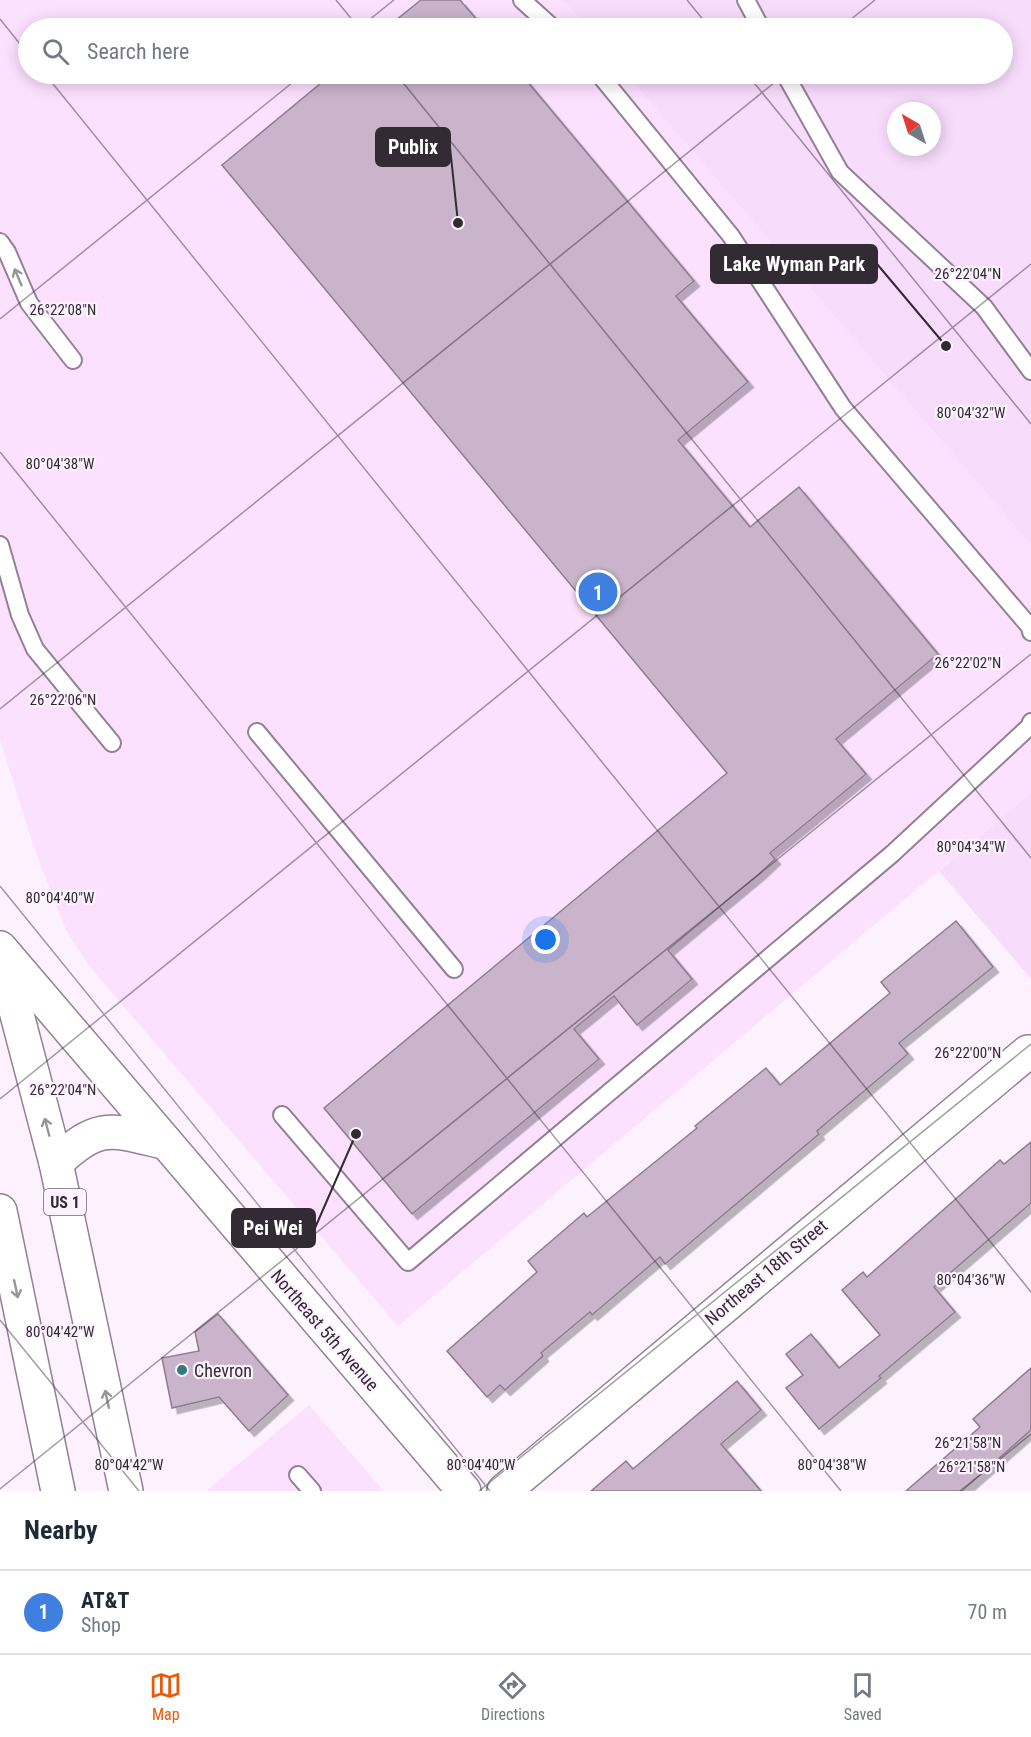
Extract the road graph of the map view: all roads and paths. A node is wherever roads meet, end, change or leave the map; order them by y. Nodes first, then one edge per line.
1 (522, 0) edge
2 (746, 0) edge
3 (542, 18) edge
4 (755, 18) edge
5 (607, 84) edge
6 (791, 84) edge
7 (0, 242) edge
8 (73, 360) dead end
9 (1031, 371) edge
10 (0, 545) edge
11 (1031, 632) edge
12 (1031, 722) edge
13 (257, 732) dead end
14 (112, 743) dead end
15 (0, 949) edge
16 (454, 969) dead end
17 (1028, 1052) dead end
18 (282, 1115) dead end
19 (164, 1142) junction
20 (56, 1163) junction
21 (0, 1211) edge
22 (298, 1475) dead end
23 (58, 1491) edge
24 (126, 1491) edge
25 (312, 1491) edge
26 (464, 1491) edge
27 (504, 1491) edge

1 - 3 lane
2 - 4 lane
5 - 11 lane
6 - 9 lane
8 -> 7 lane
10 - 14 lane
12 - 18 lane
13 - 16 lane
15 - 19 street, Northeast 5th Avenue
20 -> 15 street, US 1
17 - 27 street, Northeast 18th Street
19 - 20 street
19 - 26 street, Northeast 5th Avenue
24 -> 20 street, US 1
21 -> 23 street
22 - 25 lane

